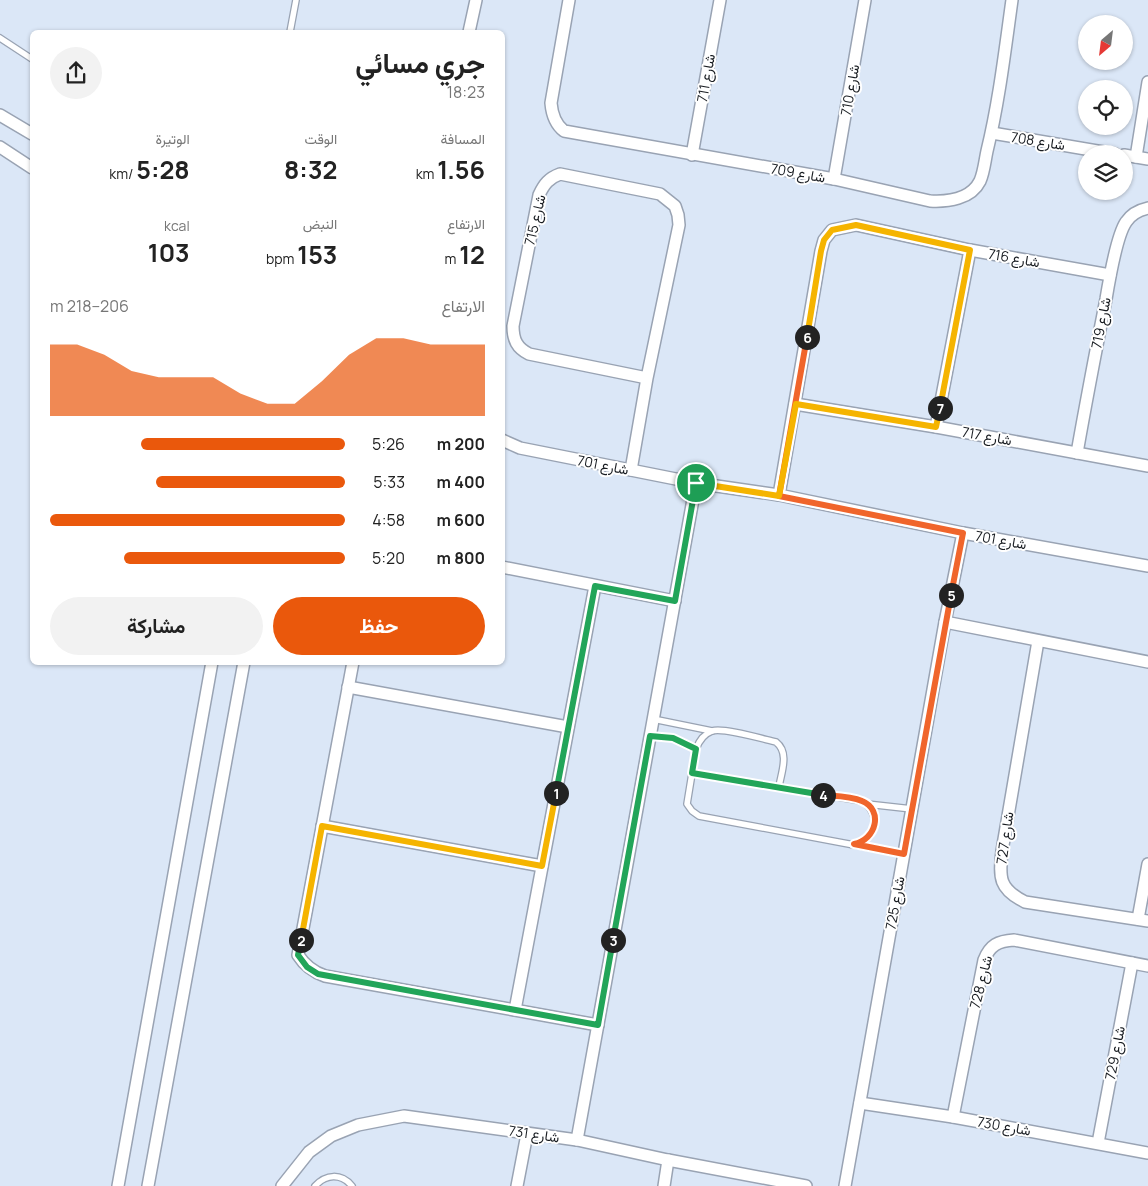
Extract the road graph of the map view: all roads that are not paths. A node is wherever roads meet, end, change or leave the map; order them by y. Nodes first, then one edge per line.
1 (296, 0) edge
2 (476, 0) edge
3 (569, 0) edge
4 (720, 0) edge
5 (865, 0) edge
6 (1012, 0) edge
7 (290, 30) edge
8 (469, 30) edge
9 (0, 38) edge
10 (30, 57) edge
11 (1148, 82) edge
12 (0, 115) edge
13 (30, 131) edge
14 (992, 133) junction
15 (0, 147) edge
16 (1078, 148) edge
17 (692, 155) junction
18 (1133, 156) edge
19 (1136, 157) junction
20 (1148, 160) edge
21 (30, 167) edge
22 (834, 179) junction
23 (1148, 208) edge
24 (970, 250) junction
25 (1110, 275) junction
26 (647, 378) junction
27 (796, 404) junction
28 (936, 427) junction
29 (505, 441) edge
30 (1077, 453) junction
31 (1148, 466) edge
32 (631, 470) junction
33 (696, 483) junction
34 (779, 496) junction
35 (963, 533) junction
36 (1148, 566) edge
37 (505, 569) edge
38 (595, 586) junction
39 (675, 601) junction
40 (945, 622) junction
41 (1038, 641) junction
42 (1148, 662) edge
43 (211, 665) edge
44 (243, 665) edge
45 (352, 665) edge
46 (348, 687) junction
47 (653, 719) junction
48 (568, 727) junction
49 (712, 731) junction
50 (650, 736) junction
51 (696, 749) junction
52 (692, 773) junction
53 (779, 788) junction
54 (867, 804) junction
55 (912, 809) junction
56 (322, 826) junction
57 (854, 844) junction
58 (904, 854) junction
59 (1148, 864) edge
60 (542, 866) junction
61 (1143, 920) edge
62 (1132, 963) junction
63 (1148, 966) edge
64 (515, 1010) junction
65 (598, 1025) junction
66 (860, 1103) junction
67 (953, 1117) junction
68 (527, 1134) junction
69 (576, 1140) junction
70 (1098, 1143) junction
71 (1148, 1153) edge
72 (668, 1160) junction
73 (118, 1186) edge
74 (148, 1186) edge
75 (282, 1186) edge
76 (315, 1186) edge
77 (352, 1186) edge
78 (517, 1186) edge
79 (664, 1186) edge
80 (806, 1186) edge
81 (845, 1186) edge

1 - 7 lane
2 - 8 street
3 - 17 street, شارع 709
4 - 17 street, شارع 711
5 - 22 street, شارع 710
6 - 14 street, شارع 709
9 - 10 lane
11 - 19 street
12 - 13 street
14 - 16 street, شارع 708
14 - 22 street, شارع 709
15 - 21 street
17 - 22 street, شارع 709
18 - 19 street
19 - 20 street
23 - 25 street, شارع 719
24 - 25 street, شارع 716
24 - 27 street, شارع 716
24 - 28 street
25 - 30 street, شارع 719
26 - 26 street, شارع 715
26 - 32 street, شارع 715
27 - 28 street, شارع 717
27 - 34 street, شارع 716
28 - 30 street, شارع 717
29 - 32 street, شارع 701
30 - 31 street, شارع 717
32 - 33 street, شارع 701
33 - 34 street, شارع 701
33 - 39 street
34 - 35 street, شارع 701
35 - 36 street, شارع 701
35 - 40 street, شارع 725
37 - 38 street
38 - 39 street
38 - 48 street
39 - 47 street
40 - 41 street
40 - 55 street, شارع 725
41 - 42 street
41 - 61 street, شارع 727
43 - 73 street
44 - 74 street
45 - 46 street
46 - 48 street
46 - 56 street
47 - 49 lane
47 - 50 street
48 - 60 street
49 - 51 lane
49 - 53 lane
50 - 51 lane
50 - 65 street
51 - 52 lane
52 - 53 lane
52 - 57 lane
53 - 54 lane
54 - 55 lane
54 - 57 lane
55 - 58 street, شارع 725
56 - 60 street
56 - 64 street
57 - 58 lane
58 - 66 street, شارع 725
59 - 61 street
60 - 64 street
62 - 63 street, شارع 728
62 - 67 street, شارع 728
62 - 70 street, شارع 729
64 - 65 street
65 - 69 street
66 - 67 street, شارع 730
66 - 81 street, شارع 725
67 - 70 street, شارع 730
68 - 69 street, شارع 731
68 - 75 street, شارع 731
68 - 78 street
69 - 72 street, شارع 731
70 - 71 street, شارع 730
72 - 79 street
72 - 80 street, شارع 731
76 - 77 lane

